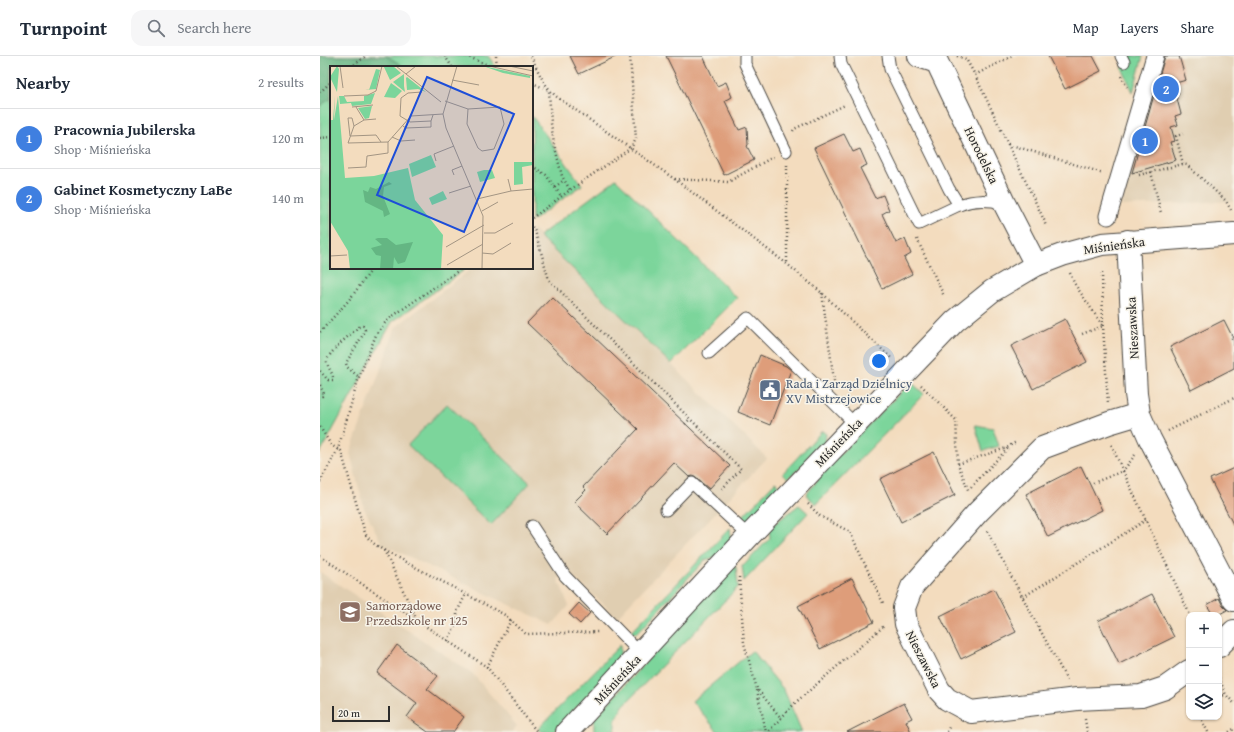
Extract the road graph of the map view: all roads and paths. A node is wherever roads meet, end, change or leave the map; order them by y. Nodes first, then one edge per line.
1 (366, 56) edge
2 (446, 56) edge
3 (466, 56) edge
4 (531, 56) edge
5 (630, 56) edge
6 (745, 56) edge
7 (840, 56) edge
8 (888, 56) edge
9 (919, 56) edge
10 (956, 56) edge
11 (1012, 56) edge
12 (1155, 56) edge
13 (352, 66) edge
14 (451, 66) edge
15 (491, 66) edge
16 (975, 75) junction
17 (330, 83) edge
18 (533, 83) edge
19 (549, 90) junction
20 (320, 92) edge
21 (858, 99) junction
22 (1183, 134) dead end
23 (330, 137) edge
24 (320, 138) edge
25 (1008, 144) junction
26 (631, 148) junction
27 (786, 151) junction
28 (1182, 164) junction
29 (533, 167) edge
30 (1151, 172) junction
31 (1120, 174) junction
32 (673, 178) junction
33 (564, 179) junction
34 (555, 187) junction
35 (570, 190) junction
36 (562, 196) junction
37 (1004, 203) junction
38 (959, 205) junction
39 (1231, 210) dead end
40 (1161, 213) dead end
41 (1108, 216) dead end
42 (533, 217) edge
43 (1046, 227) dead end
44 (533, 228) edge
45 (1234, 234) edge
46 (1128, 241) junction
47 (1062, 255) junction
48 (787, 264) junction
49 (1036, 265) junction
50 (372, 269) edge
51 (461, 269) edge
52 (1102, 273) dead end
53 (822, 294) junction
54 (1103, 326) junction
55 (320, 332) edge
56 (1082, 334) dead end
57 (709, 353) dead end
58 (320, 371) edge
59 (907, 371) junction
60 (359, 377) junction
61 (320, 385) edge
62 (320, 396) edge
63 (838, 407) junction
64 (1139, 414) junction
65 (690, 419) junction
66 (1109, 423) junction
67 (685, 424) dead end
68 (856, 425) junction
69 (320, 427) edge
70 (1009, 447) dead end
71 (338, 449) junction
72 (320, 482) edge
73 (1093, 483) dead end
74 (968, 490) junction
75 (711, 501) junction
76 (806, 503) dead end
77 (666, 510) dead end
78 (978, 512) junction
79 (1146, 520) dead end
80 (532, 526) dead end
81 (749, 536) junction
82 (383, 550) junction
83 (320, 556) edge
84 (730, 558) junction
85 (466, 594) junction
86 (1023, 597) junction
87 (1234, 600) edge
88 (884, 606) dead end
89 (417, 620) junction
90 (511, 620) junction
91 (906, 624) junction
92 (1234, 631) edge
93 (622, 636) junction
94 (448, 641) junction
95 (1222, 643) edge
96 (640, 654) junction
97 (487, 667) junction
98 (1186, 673) edge
99 (1221, 684) edge
100 (757, 689) junction
101 (1226, 695) junction
102 (1222, 696) edge
103 (1077, 699) junction
104 (1234, 703) edge
105 (781, 718) junction
106 (1202, 720) edge
107 (1234, 729) edge
108 (572, 730) edge
109 (536, 732) edge
110 (767, 732) edge
111 (1087, 732) edge
112 (1208, 732) edge
113 (1229, 732) edge

1 - 13 path
2 - 14 path
3 - 15 path
4 - 19 path
5 - 26 path
6 - 27 lane
7 - 21 lane
8 - 38 lane
9 - 37 street, Horodelska
10 - 16 path
11 - 16 path
12 - 31 street
16 - 25 path
17 - 20 path
18 - 19 path
19 - 26 path
19 - 33 path
21 - 27 path
21 - 38 lane
22 - 28 path
23 - 24 path
25 - 31 path
25 - 43 path
26 - 32 path
26 - 35 path
27 - 32 path
27 - 48 path
28 - 30 path
28 - 39 path
29 - 34 path
30 - 31 path
30 - 40 path
31 - 41 street
32 - 48 path
33 - 34 path
33 - 35 path
34 - 36 path
35 - 36 path
36 - 42 path
37 - 38 lane
37 - 49 street, Horodelska
44 - 65 path
45 - 46 street, Miśnieńska
46 - 47 street, Miśnieńska
46 - 64 street, Nieszawska
47 - 49 street, Miśnieńska
47 - 54 path
48 - 53 path
49 - 59 street, Miśnieńska
50 - 55 path
51 - 60 path
52 - 54 path
53 - 59 path
53 - 63 path
54 - 56 path
54 - 66 path
57 - 63 lane
58 - 60 path
59 - 68 street, Miśnieńska
59 - 74 path
60 - 71 path
61 - 62 path
63 - 68 lane
64 - 66 street, Nieszawska
64 - 87 street, Nieszawska
65 - 67 path
65 - 75 path
66 - 73 path
66 - 78 street, Nieszawska
68 - 81 street, Miśnieńska
69 - 71 path
70 - 74 path
71 - 72 path
71 - 82 path
74 - 78 path
75 - 77 lane
75 - 81 lane
76 - 88 path
78 - 86 path
78 - 91 street, Nieszawska
79 - 86 path
80 - 93 lane
81 - 84 street, Miśnieńska
82 - 85 path
82 - 89 path
83 - 89 path
84 - 96 street, Miśnieńska
84 - 100 path
85 - 90 path
85 - 94 path
86 - 103 path
89 - 94 path
90 - 93 path
90 - 97 path
91 - 103 street, Nieszawska
91 - 105 path
92 - 95 street
93 - 96 lane
94 - 97 path
96 - 108 street, Miśnieńska
97 - 109 path
98 - 103 street, Nieszawska
99 - 101 path
100 - 105 path
100 - 110 path
101 - 102 path
101 - 104 path
103 - 111 path
105 - 110 path
106 - 112 path
107 - 113 path

